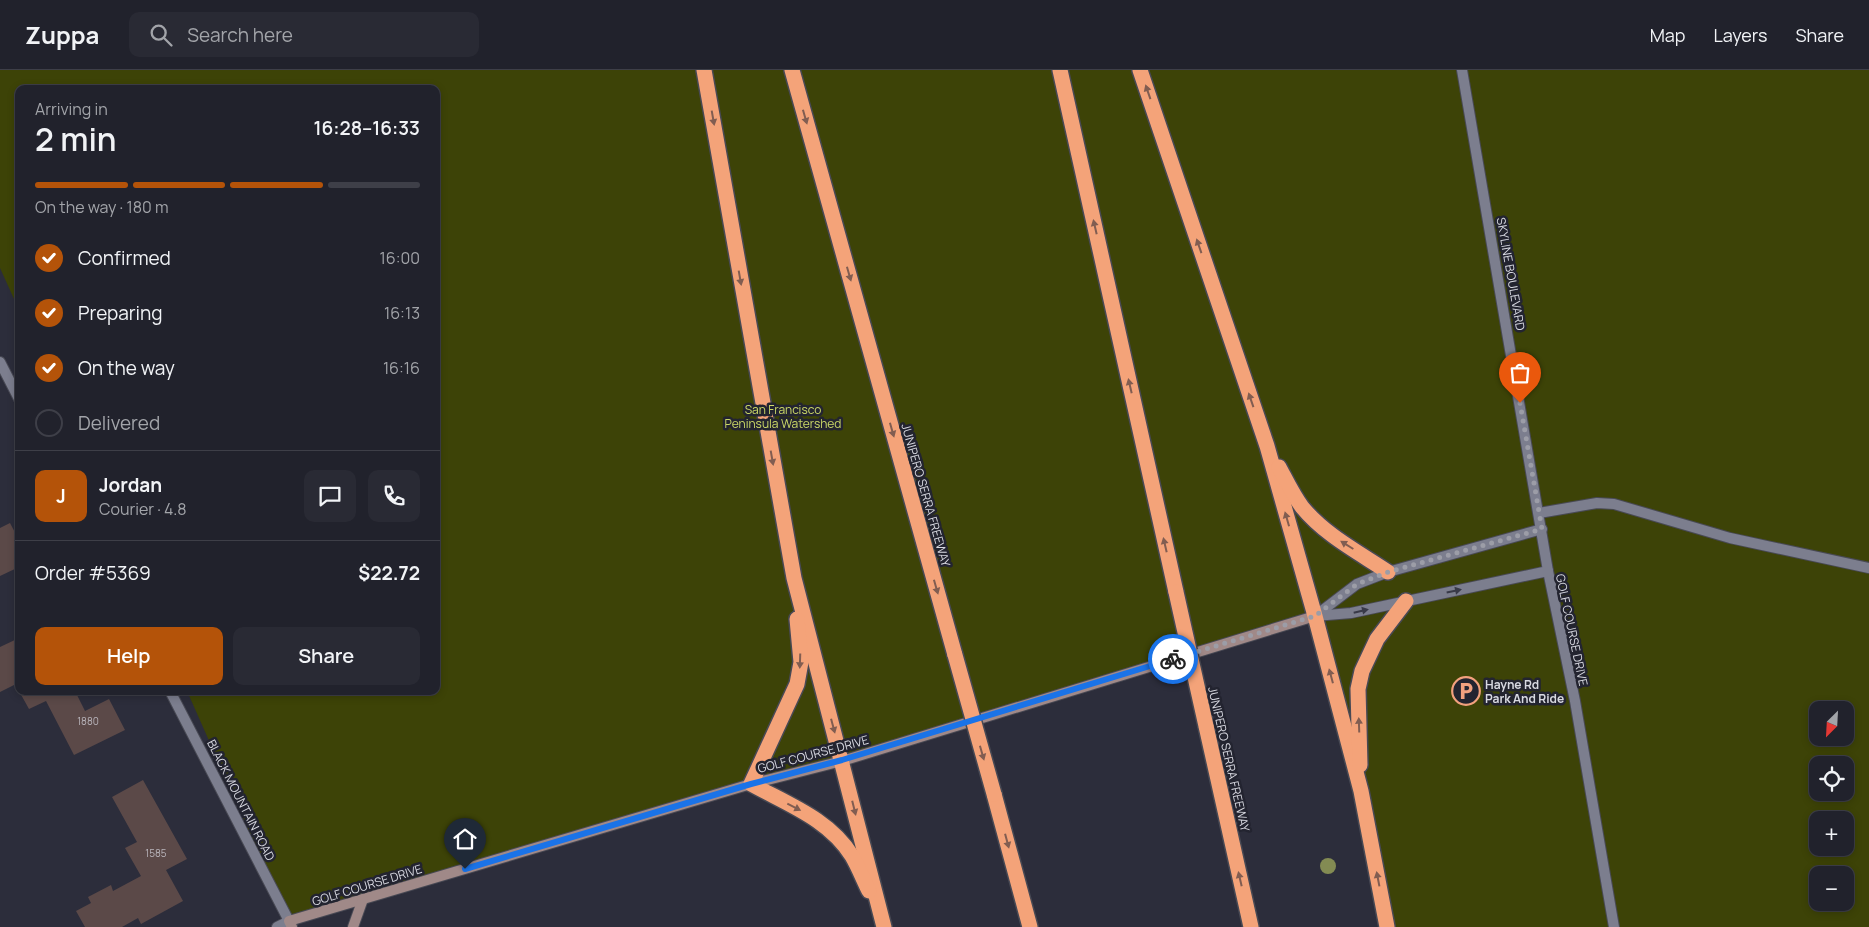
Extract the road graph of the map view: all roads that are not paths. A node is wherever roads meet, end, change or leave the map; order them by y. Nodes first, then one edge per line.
1 (704, 70) edge
2 (792, 70) edge
3 (1060, 70) edge
4 (1140, 70) edge
5 (1462, 70) edge
6 (0, 362) edge
7 (15, 391) edge
8 (1267, 446) junction
9 (1540, 513) junction
10 (1542, 529) junction
11 (1869, 568) edge
12 (1548, 571) junction
13 (1388, 572) junction
14 (794, 578) junction
15 (1406, 601) junction
16 (1315, 616) junction
17 (172, 695) edge
18 (842, 760) junction
19 (751, 784) junction
20 (1361, 791) junction
21 (363, 899) junction
22 (883, 923) edge
23 (290, 924) edge
24 (277, 927) edge
25 (353, 927) edge
26 (1030, 927) edge
27 (1251, 927) edge
28 (1387, 927) edge
29 (1614, 927) edge

1 -> 14 highway
2 -> 26 highway, JUNIPERO SERRA FREEWAY, bridge
27 -> 3 highway, JUNIPERO SERRA FREEWAY, bridge
8 -> 4 highway
5 - 9 street, SKYLINE BOULEVARD
6 - 7 street
13 -> 8 highway
16 -> 8 highway
9 - 10 street, SKYLINE BOULEVARD
9 - 11 street
10 - 12 street, SKYLINE BOULEVARD
10 - 13 street, GOLF COURSE DRIVE
15 -> 12 street, GOLF COURSE DRIVE
12 - 29 street, GOLF COURSE DRIVE
13 - 16 street, GOLF COURSE DRIVE
14 -> 18 highway
14 -> 19 highway
16 -> 15 street, GOLF COURSE DRIVE
20 -> 15 highway
16 - 18 main road, GOLF COURSE DRIVE
20 -> 16 highway
17 - 23 street, BLACK MOUNTAIN ROAD
18 - 19 main road, GOLF COURSE DRIVE
18 -> 22 highway
19 - 21 main road, GOLF COURSE DRIVE
19 -> 22 highway
28 -> 20 highway
21 - 23 main road, GOLF COURSE DRIVE
21 - 25 main road
23 - 24 street

